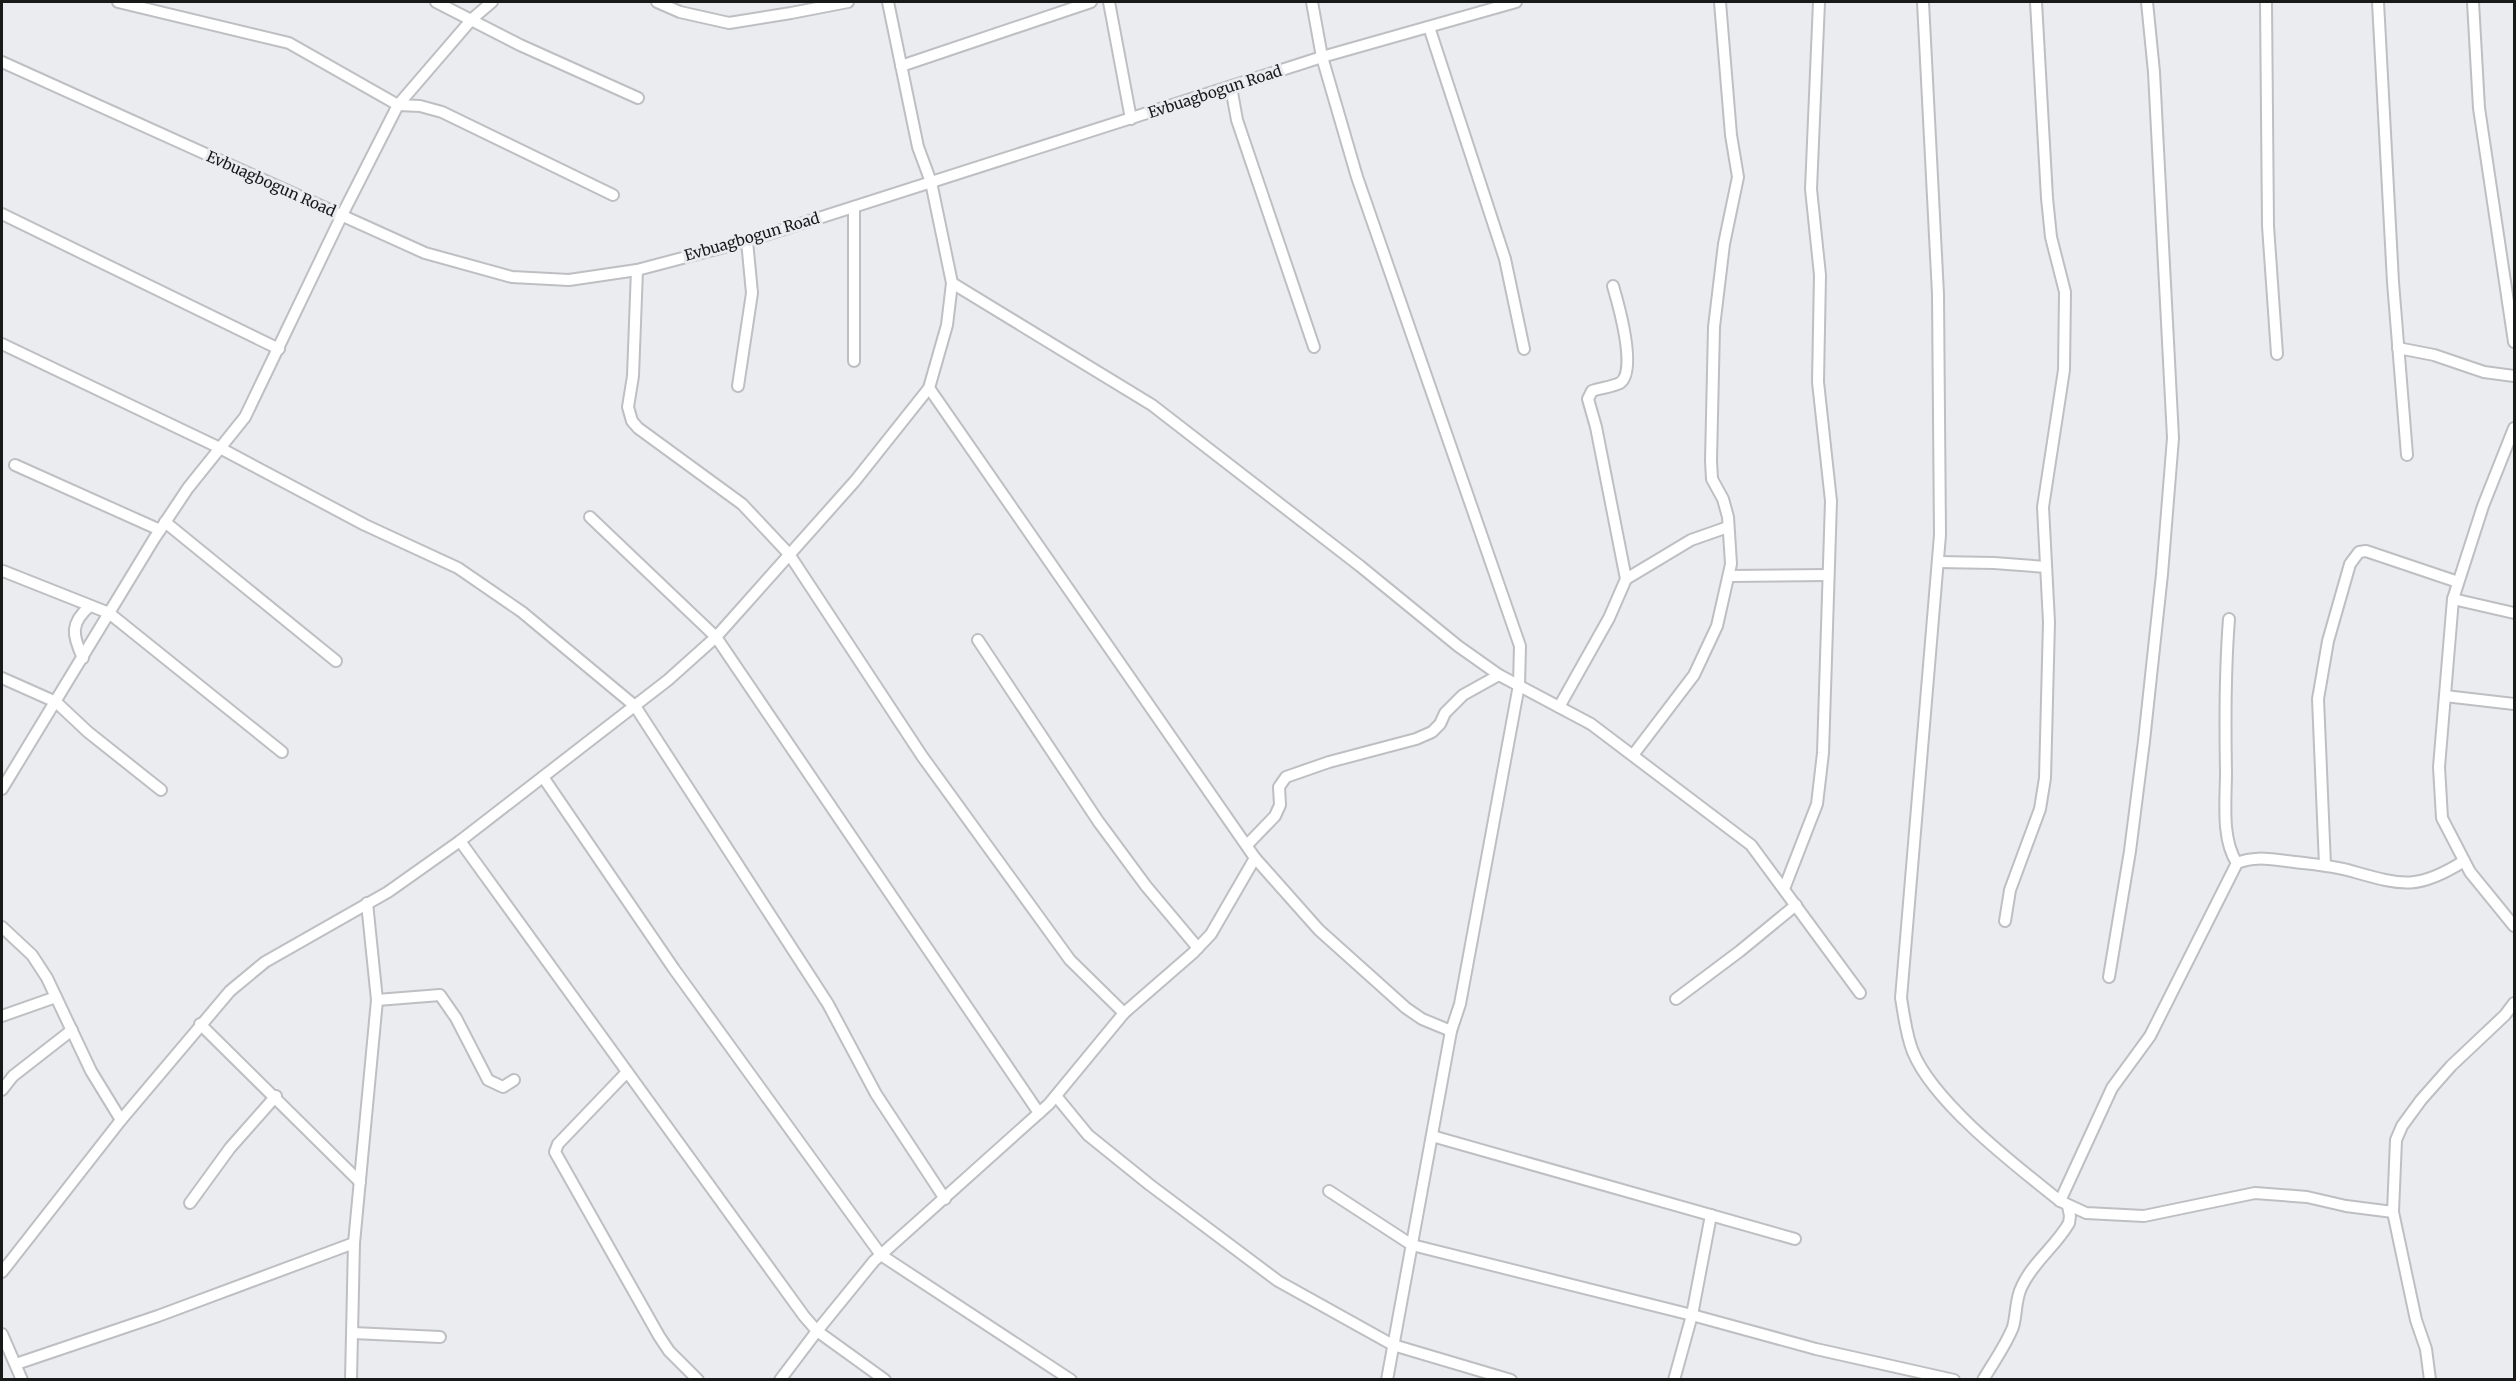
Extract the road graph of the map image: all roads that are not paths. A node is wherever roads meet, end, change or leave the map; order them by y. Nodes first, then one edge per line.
1 (118, 2) edge
2 (436, 2) edge
3 (492, 2) edge
4 (657, 2) edge
5 (848, 2) edge
6 (888, 2) edge
7 (1091, 2) edge
8 (1109, 2) edge
9 (1312, 2) edge
10 (1514, 2) edge
11 (1720, 2) edge
12 (1819, 2) edge
13 (1923, 2) edge
14 (2036, 2) edge
15 (2147, 2) edge
16 (2265, 2) edge
17 (2378, 2) edge
18 (2473, 2) edge
19 (472, 19) junction
20 (1429, 27) junction
21 (1322, 57) junction
22 (2, 62) edge
23 (901, 66) junction
24 (1231, 87) junction
25 (638, 98) dead end
26 (398, 105) junction
27 (1131, 119) junction
28 (931, 182) junction
29 (613, 195) dead end
30 (854, 207) junction
31 (2, 214) edge
32 (342, 216) junction
33 (747, 241) junction
34 (637, 270) junction
35 (952, 283) junction
36 (1613, 286) dead end
37 (2514, 342) edge
38 (2, 344) edge
39 (1314, 347) dead end
40 (2398, 348) junction
41 (279, 349) junction
42 (1524, 349) dead end
43 (2277, 354) dead end
44 (854, 361) dead end
45 (2514, 376) edge
46 (738, 386) dead end
47 (929, 388) junction
48 (2514, 428) edge
49 (220, 448) junction
50 (2407, 455) dead end
51 (15, 465) dead end
52 (590, 517) dead end
53 (163, 526) junction
54 (1728, 527) junction
55 (789, 554) junction
56 (1938, 562) junction
57 (2046, 567) junction
58 (3, 571) edge
59 (1828, 575) junction
60 (1729, 576) junction
61 (1626, 579) junction
62 (2458, 582) junction
63 (2453, 599) junction
64 (90, 606) junction
65 (2514, 613) edge
66 (110, 614) junction
67 (2229, 619) dead end
68 (716, 637) junction
69 (978, 640) dead end
70 (83, 658) junction
71 (336, 661) dead end
72 (1499, 675) junction
73 (2, 678) edge
74 (1519, 685) junction
75 (2445, 696) junction
76 (56, 702) junction
77 (2514, 704) edge
78 (635, 706) junction
79 (1559, 707) junction
80 (282, 752) dead end
81 (1633, 755) junction
82 (543, 777) junction
83 (2, 789) edge
84 (161, 790) dead end
85 (460, 841) junction
86 (1247, 845) junction
87 (1256, 858) junction
88 (2464, 861) junction
89 (2237, 863) junction
90 (2325, 866) junction
91 (1784, 889) junction
92 (368, 903) junction
93 (1796, 904) junction
94 (2005, 921) dead end
95 (2514, 926) edge
96 (2, 927) edge
97 (1198, 948) junction
98 (2109, 977) dead end
99 (1860, 993) dead end
100 (56, 997) junction
101 (1676, 999) dead end
102 (377, 1000) junction
103 (2514, 1003) edge
104 (1124, 1013) junction
105 (2, 1016) edge
106 (201, 1024) junction
107 (72, 1030) junction
108 (1451, 1031) junction
109 (627, 1072) junction
110 (514, 1080) dead end
111 (2, 1090) edge
112 (276, 1096) junction
113 (1056, 1096) junction
114 (1039, 1113) junction
115 (121, 1120) junction
116 (1432, 1136) junction
117 (360, 1182) junction
118 (1329, 1191) dead end
119 (945, 1199) junction
120 (190, 1203) dead end
121 (2064, 1203) junction
122 (2393, 1212) junction
123 (1711, 1215) junction
124 (1795, 1239) dead end
125 (354, 1243) junction
126 (1412, 1245) junction
127 (881, 1255) junction
128 (2, 1272) edge
129 (1692, 1315) junction
130 (817, 1331) junction
131 (353, 1333) junction
132 (2, 1334) edge
133 (440, 1337) dead end
134 (1393, 1345) junction
135 (16, 1364) junction
136 (22, 1380) edge
137 (351, 1380) edge
138 (698, 1380) edge
139 (780, 1380) edge
140 (885, 1380) edge
141 (1071, 1380) edge
142 (1386, 1380) edge
143 (1511, 1380) edge
144 (1674, 1380) edge
145 (1954, 1380) edge
146 (1983, 1380) edge
147 (2430, 1380) edge

1 - 26 street
2 - 19 street
3 - 19 street
4 - 5 street
6 - 23 street
7 - 23 street
8 - 27 street
9 - 21 street
10 - 20 street, Evbuagbogun Road
11 - 54 street
12 - 59 street
13 - 56 street
14 - 57 street
15 - 98 street
16 - 43 street
17 - 40 street
18 - 37 street
19 - 25 street
19 - 26 street
20 - 21 street, Evbuagbogun Road
20 - 42 street
21 - 24 street, Evbuagbogun Road
21 - 74 street
22 - 32 street, Evbuagbogun Road
23 - 28 street
24 - 27 street, Evbuagbogun Road
24 - 39 street
26 - 29 street
26 - 32 street
27 - 28 street, Evbuagbogun Road
28 - 30 street, Evbuagbogun Road
28 - 35 street
30 - 33 street, Evbuagbogun Road
30 - 44 street
31 - 41 street
32 - 34 street, Evbuagbogun Road
32 - 41 street
33 - 34 street, Evbuagbogun Road
33 - 46 street
34 - 55 street
35 - 47 street
35 - 72 street
36 - 61 street
38 - 49 street
40 - 45 street
40 - 50 street
41 - 49 street
47 - 55 street
47 - 86 street
48 - 62 street
49 - 53 street
49 - 78 street
51 - 53 street
52 - 68 street
53 - 66 street
53 - 71 street
54 - 60 street
54 - 61 street
55 - 68 street
55 - 104 street
56 - 57 street
56 - 121 street
57 - 94 street
58 - 64 street
59 - 60 street
59 - 91 street
60 - 81 street
61 - 79 street
62 - 63 street
62 - 90 street
63 - 65 street
63 - 75 street
64 - 66 street
64 - 70 street
66 - 70 street
66 - 80 street
67 - 89 street
68 - 78 street
68 - 114 street
69 - 97 street
70 - 76 street
72 - 74 street
72 - 86 street
73 - 76 street
74 - 79 street
74 - 108 street
75 - 77 street
75 - 88 street
76 - 83 street
76 - 84 street
78 - 82 street
78 - 119 street
79 - 81 street
81 - 91 street
82 - 85 street
82 - 127 street
85 - 92 street
85 - 109 street
86 - 87 street
87 - 97 street
87 - 108 street
88 - 90 street
88 - 95 street
89 - 90 street
89 - 121 street
91 - 93 street
92 - 102 street
92 - 106 street
93 - 99 street
93 - 101 street
96 - 100 street
97 - 104 street
100 - 105 street
100 - 107 street
102 - 110 street
102 - 117 street
103 - 122 street
104 - 113 street
106 - 112 street
106 - 115 street
107 - 111 street
107 - 115 street
108 - 116 street
109 - 130 street
109 - 138 street
112 - 117 street
112 - 120 street
113 - 114 street
113 - 134 street
114 - 119 street
115 - 128 street
116 - 123 street
116 - 126 street
117 - 125 street
118 - 126 street
119 - 127 street
121 - 122 street
121 - 146 street
122 - 147 street
123 - 124 street
123 - 129 street
125 - 131 street
125 - 135 street
126 - 129 street
126 - 134 street
127 - 130 street
127 - 141 street
129 - 144 street
129 - 145 street
130 - 139 street
130 - 140 street
131 - 133 street
131 - 137 street
132 - 135 street
134 - 142 street
134 - 143 street
135 - 136 street

